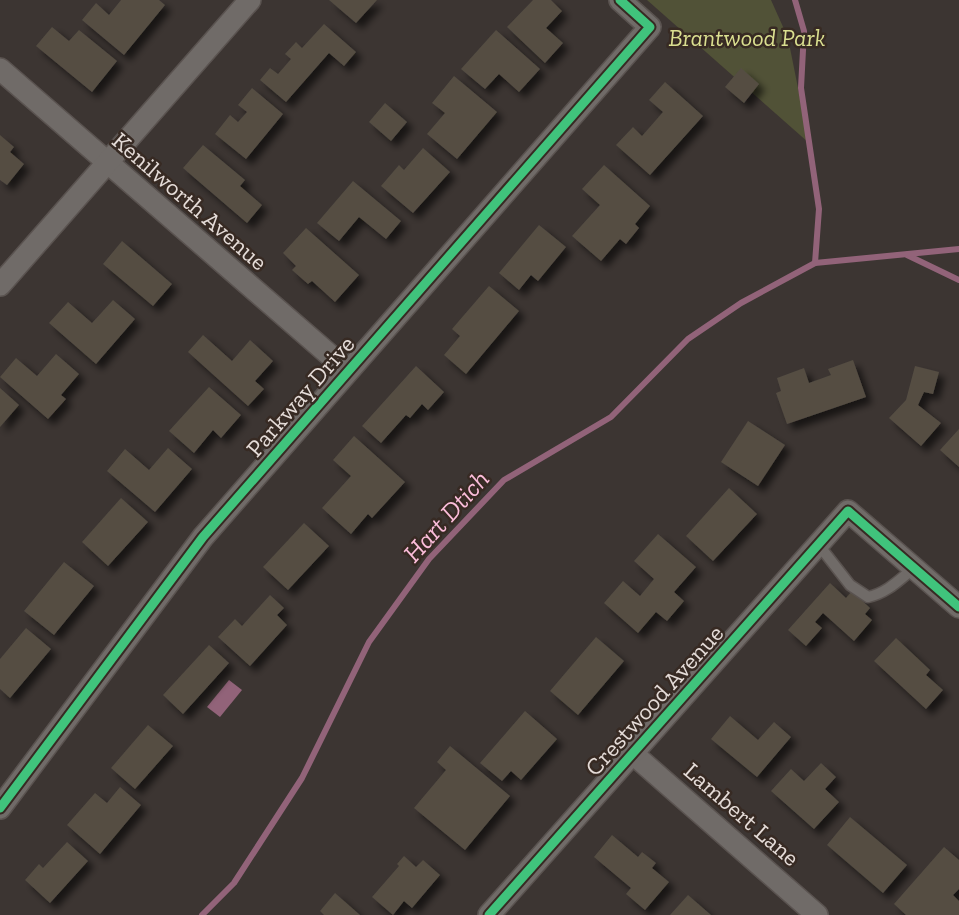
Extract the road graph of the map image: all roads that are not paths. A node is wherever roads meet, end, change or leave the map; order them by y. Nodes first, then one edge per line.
1 (250, 0) edge
2 (620, 0) edge
3 (0, 69) edge
4 (106, 163) junction
5 (0, 285) edge
6 (347, 370) junction
7 (818, 544) junction
8 (914, 568) junction
9 (959, 607) edge
10 (632, 753) junction
11 (0, 808) edge
12 (489, 915) edge
13 (817, 915) edge

1 - 4 street
2 - 6 street, Parkway Drive
3 - 4 street, Kenilworth Avenue
4 - 5 street
4 - 6 street, Kenilworth Avenue
6 - 11 street, Parkway Drive
7 - 8 lane
7 - 8 street, Crestwood Avenue
7 - 10 street, Crestwood Avenue
8 - 9 street
10 - 12 street, Crestwood Avenue
10 - 13 street, Lambert Lane

